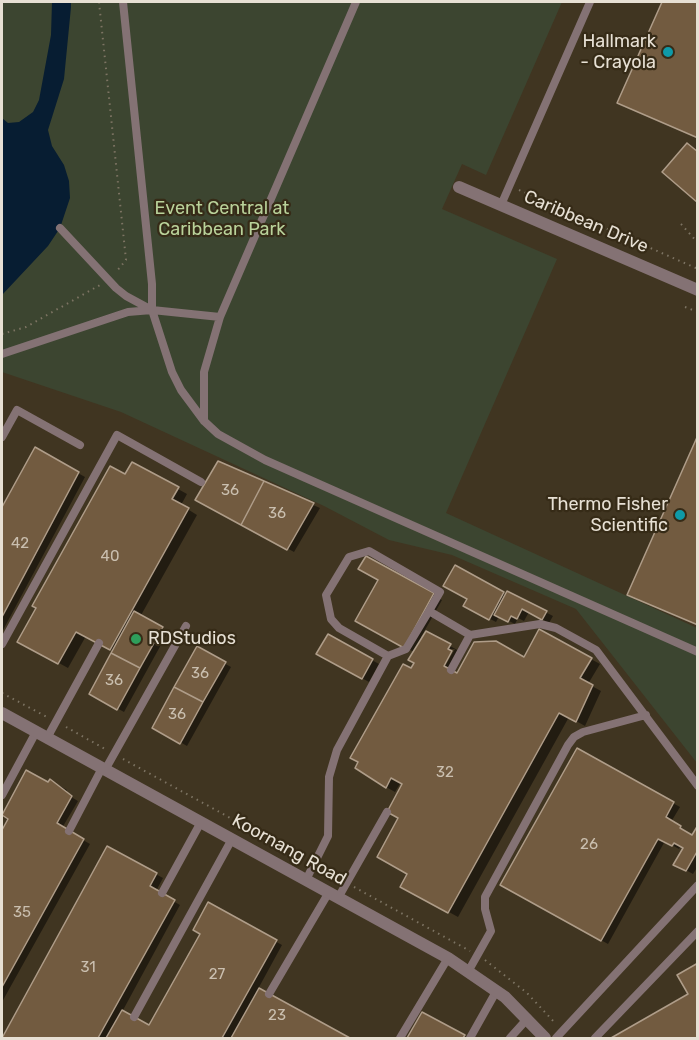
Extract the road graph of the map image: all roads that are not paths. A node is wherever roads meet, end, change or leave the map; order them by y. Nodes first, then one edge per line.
1 (123, 2) edge
2 (356, 2) edge
3 (590, 2) edge
4 (459, 187) dead end
5 (501, 205) junction
6 (60, 228) dead end
7 (698, 290) edge
8 (152, 310) junction
9 (220, 316) junction
10 (2, 354) edge
11 (204, 421) junction
12 (2, 437) edge
13 (80, 445) dead end
14 (201, 482) dead end
15 (429, 611) junction
16 (186, 626) dead end
17 (470, 635) junction
18 (99, 643) dead end
19 (2, 644) edge
20 (698, 652) edge
21 (388, 656) junction
22 (450, 670) dead end
23 (646, 716) junction
24 (3, 717) edge
25 (41, 735) junction
26 (103, 769) junction
27 (698, 786) edge
28 (2, 795) edge
29 (387, 812) dead end
30 (201, 822) junction
31 (69, 831) dead end
32 (232, 839) junction
33 (306, 880) junction
34 (698, 885) edge
35 (162, 892) dead end
36 (333, 895) junction
37 (696, 935) edge
38 (448, 958) junction
39 (469, 970) junction
40 (496, 990) junction
41 (269, 994) dead end
42 (134, 1017) dead end
43 (528, 1018) junction
44 (400, 1038) edge
45 (470, 1038) edge
46 (510, 1038) edge
47 (545, 1038) edge
48 (556, 1038) edge
49 (595, 1038) edge

1 - 8 lane
2 - 9 lane
3 - 5 lane
4 - 5 street, Caribbean Drive
5 - 7 street, Caribbean Drive
6 - 8 lane
8 - 9 lane
8 - 10 lane
8 - 11 lane
9 - 11 lane
11 - 20 lane
12 - 13 lane
14 - 19 lane
15 - 17 lane
15 - 21 lane
15 - 21 lane
16 - 26 lane
17 - 22 lane
17 - 23 lane
18 - 25 lane
21 - 33 lane
23 - 27 lane
23 - 39 lane
24 - 25 street, Koornang Road
25 - 26 street, Koornang Road
25 - 28 lane
26 - 30 street, Koornang Road
26 - 31 lane
29 - 36 lane
30 - 32 street, Koornang Road
30 - 35 lane
32 - 33 street, Koornang Road
32 - 42 lane
33 - 36 street, Koornang Road
34 - 48 lane
36 - 38 street, Koornang Road
36 - 41 lane
37 - 49 lane
38 - 39 street, Koornang Road
38 - 44 lane
39 - 40 street, Koornang Road
40 - 43 street, Koornang Road
40 - 45 lane
43 - 46 lane
43 - 47 street, Koornang Road

